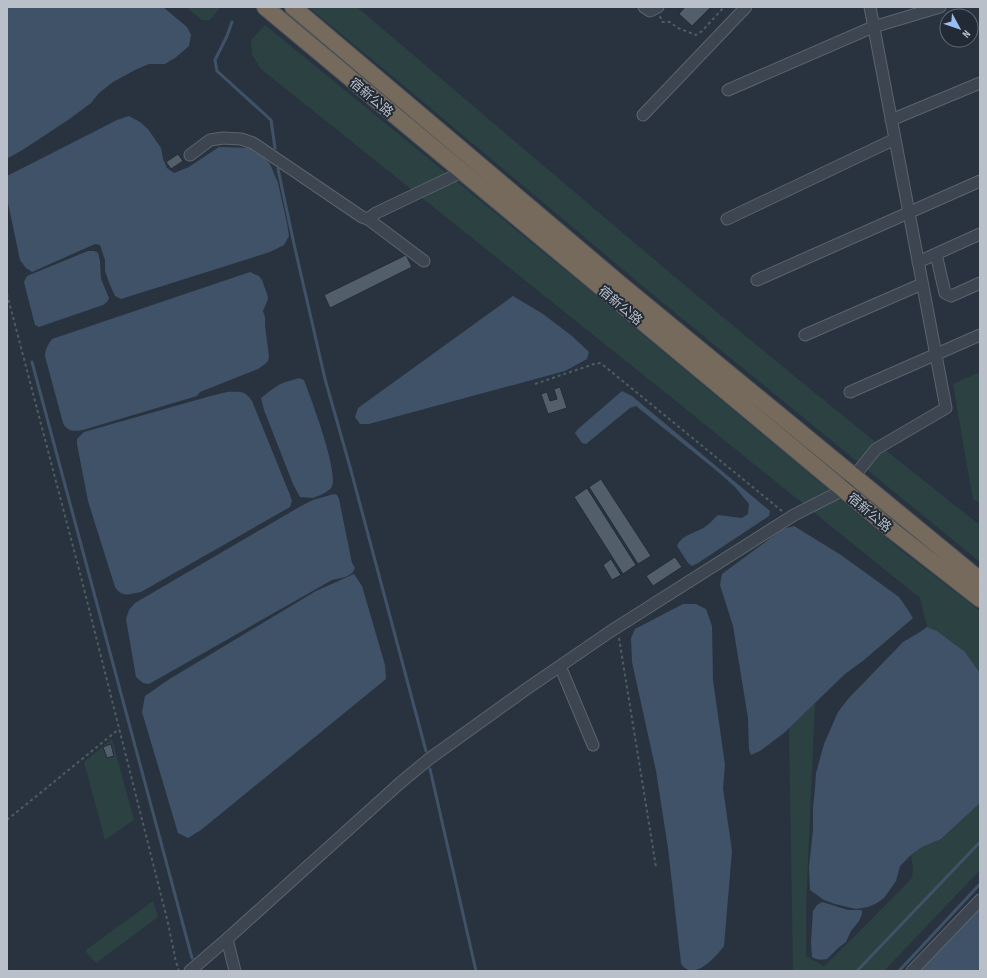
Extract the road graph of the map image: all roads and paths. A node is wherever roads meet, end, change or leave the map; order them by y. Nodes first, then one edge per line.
1 (265, 7) edge
2 (292, 7) edge
3 (644, 7) edge
4 (658, 7) edge
5 (724, 7) edge
6 (746, 7) edge
7 (870, 7) edge
8 (940, 7) edge
9 (874, 27) junction
10 (980, 83) edge
11 (728, 90) dead end
12 (643, 115) dead end
13 (891, 120) junction
14 (895, 139) junction
15 (190, 155) dead end
16 (462, 172) junction
17 (980, 181) edge
18 (909, 212) junction
19 (368, 218) junction
20 (727, 219) dead end
21 (980, 234) edge
22 (936, 254) junction
23 (424, 261) dead end
24 (918, 262) junction
25 (757, 280) dead end
26 (980, 283) edge
27 (922, 284) junction
28 (7, 294) edge
29 (805, 335) dead end
30 (980, 336) edge
31 (936, 355) junction
32 (535, 384) dead end
33 (850, 392) dead end
34 (854, 477) junction
35 (843, 490) junction
36 (790, 518) junction
37 (980, 580) edge
38 (980, 599) edge
39 (617, 627) junction
40 (560, 666) junction
41 (119, 729) junction
42 (593, 745) dead end
43 (7, 820) edge
44 (656, 867) dead end
45 (980, 900) edge
46 (227, 939) junction
47 (179, 971) edge
48 (190, 971) edge
49 (236, 971) edge
50 (912, 971) edge

1 - 16 highway, 宿新公路
2 - 34 highway, 宿新公路
3 - 4 street
4 - 5 path
6 - 12 street
7 - 9 street
8 - 9 street
9 - 11 street
9 - 13 street
10 - 13 street
13 - 14 street
14 - 18 street
14 - 20 street
15 - 19 street
16 - 19 street
16 - 35 highway, 宿新公路
17 - 18 street
18 - 24 street
18 - 25 street
19 - 23 street
21 - 22 street
22 - 24 street
22 - 26 street
24 - 27 street
27 - 29 street
27 - 31 street
28 - 41 path
30 - 31 street
31 - 33 street
31 - 34 street
32 - 36 path
34 - 35 street
34 - 37 highway, 宿新公路
35 - 36 street
35 - 38 highway, 宿新公路
36 - 39 street
39 - 40 street
39 - 44 path
40 - 42 street
40 - 46 street
41 - 43 path
41 - 47 path
45 - 50 street
46 - 48 street
46 - 49 street

